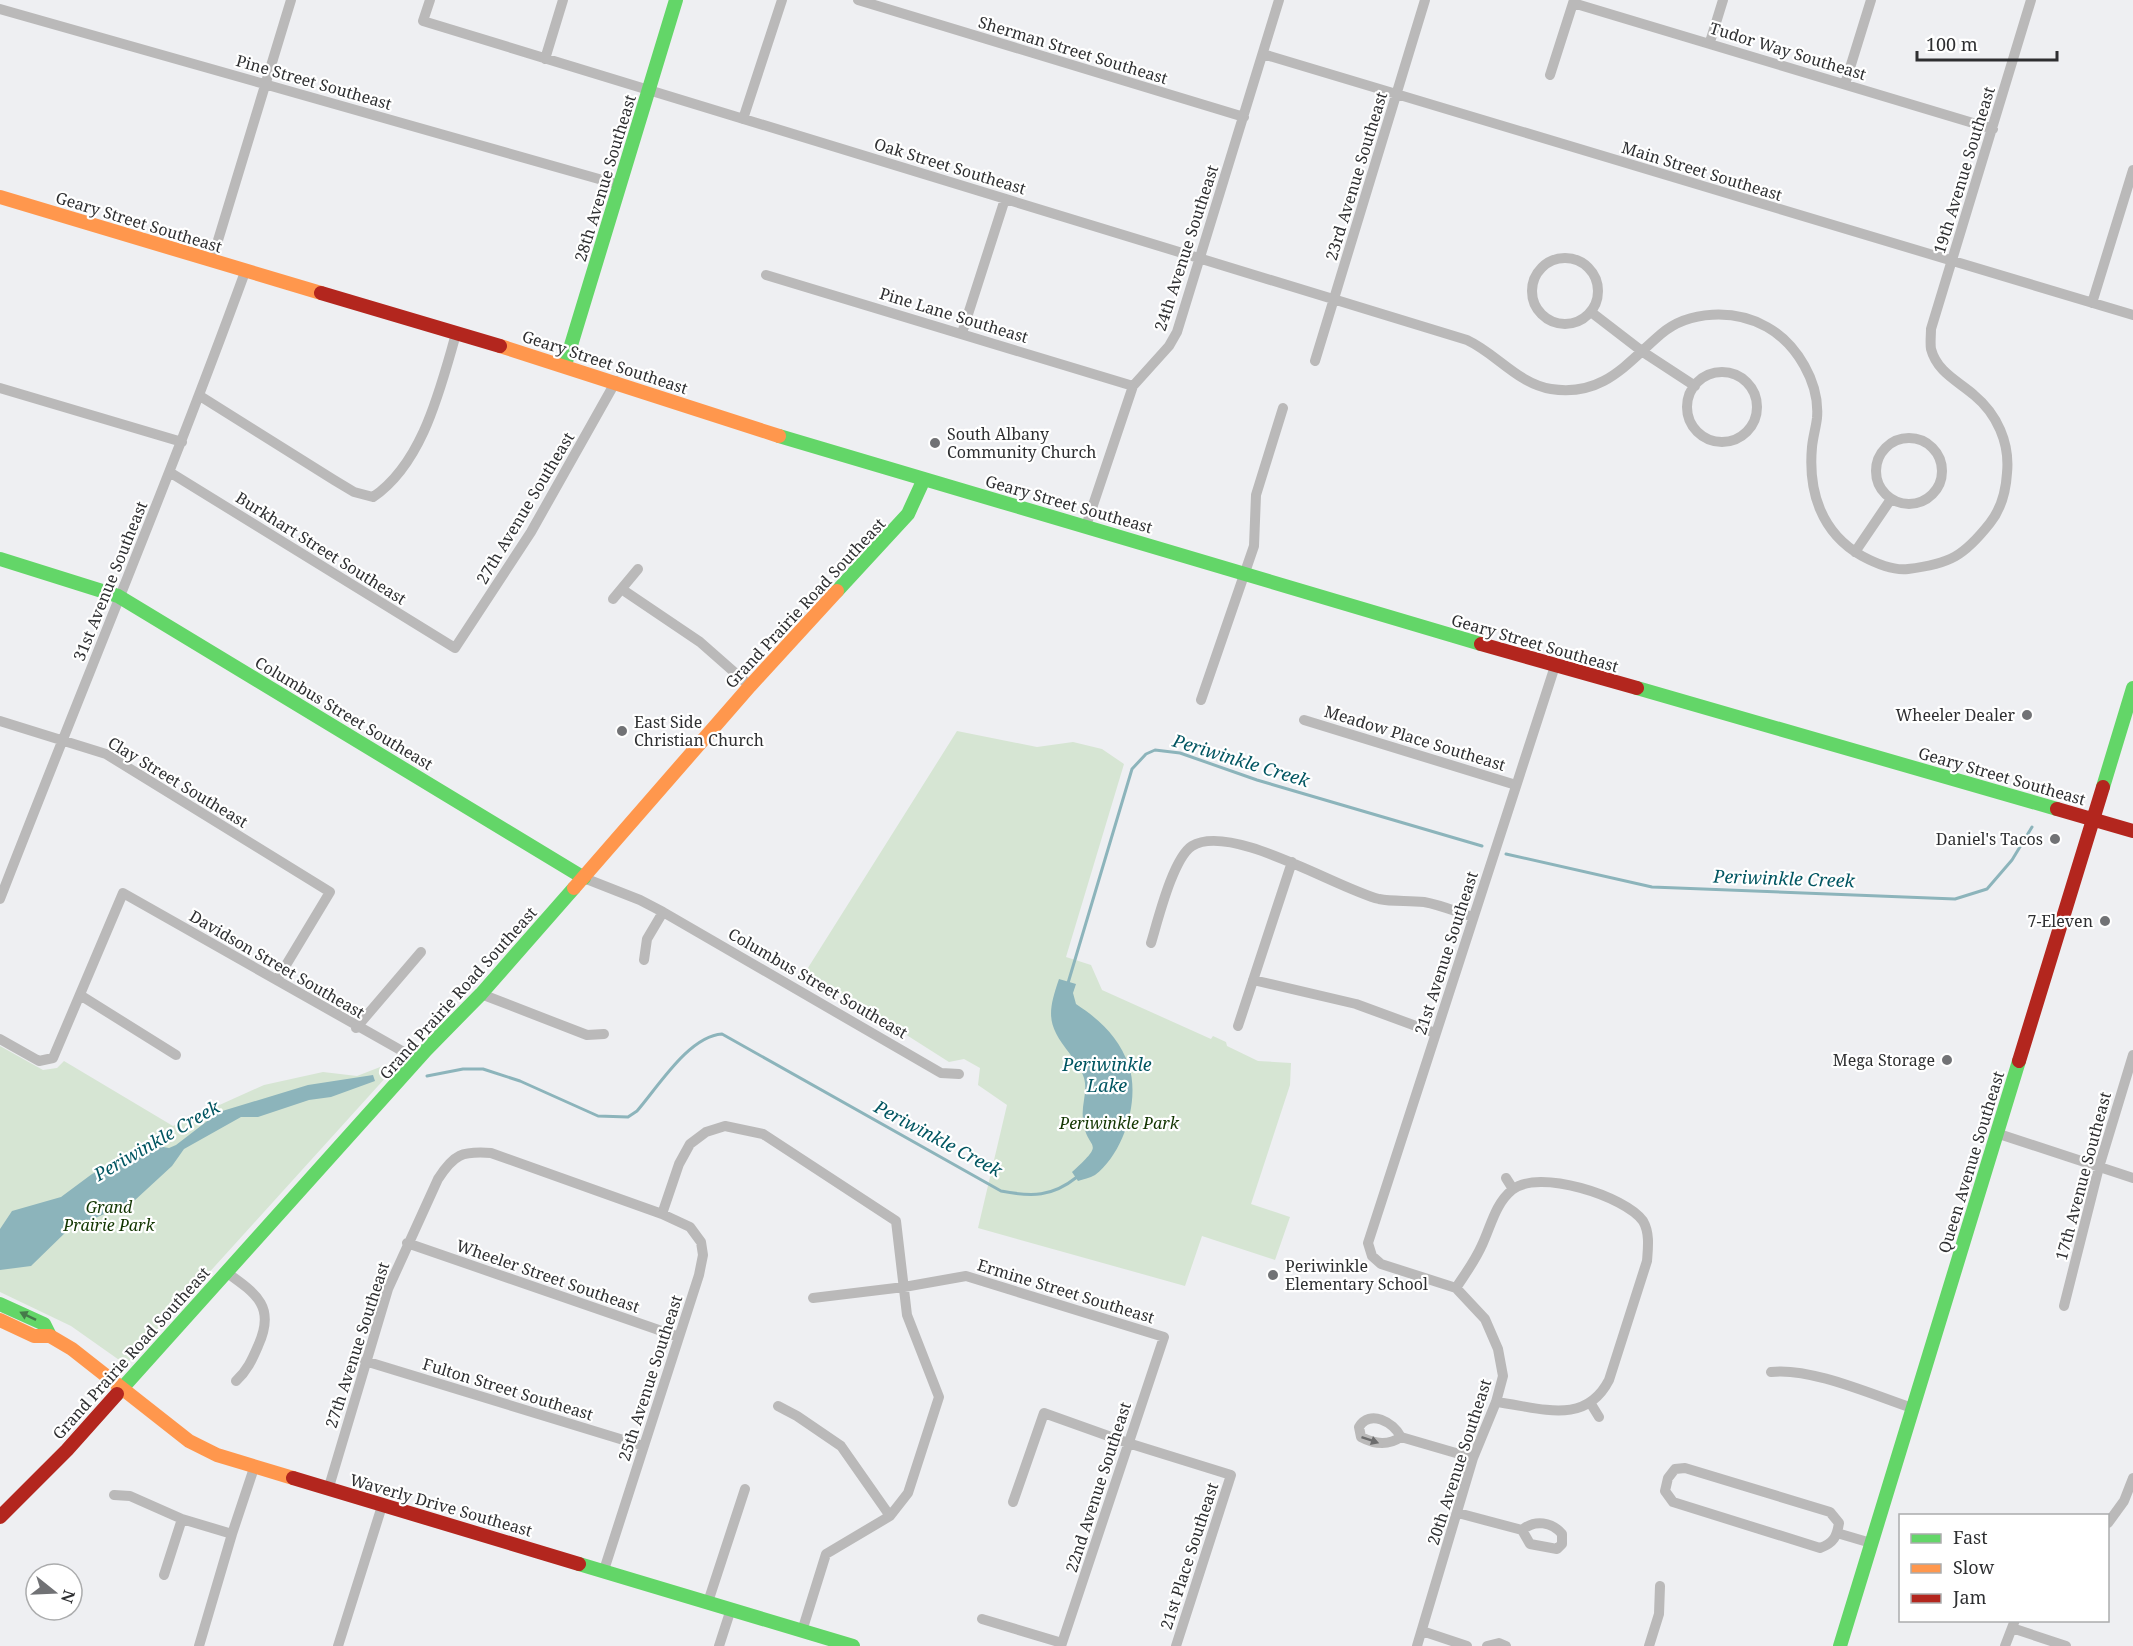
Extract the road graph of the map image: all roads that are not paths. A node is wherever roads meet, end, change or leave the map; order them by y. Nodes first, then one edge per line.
1 (291, 0) edge
2 (430, 0) edge
3 (563, 0) edge
4 (676, 0) edge
5 (782, 0) edge
6 (858, 0) edge
7 (1279, 0) edge
8 (1425, 0) edge
9 (1723, 0) edge
10 (1870, 0) edge
11 (2031, 0) edge
12 (1574, 1) edge
13 (0, 9) edge
14 (1710, 42) junction
15 (1263, 54) junction
16 (545, 58) junction
17 (1550, 75) dead end
18 (266, 84) junction
19 (1845, 84) junction
20 (648, 90) junction
21 (1396, 95) junction
22 (1244, 117) junction
23 (743, 119) junction
24 (1993, 129) junction
25 (2133, 170) edge
26 (620, 185) junction
27 (0, 197) edge
28 (1005, 199) junction
29 (1201, 259) junction
30 (212, 260) junction
31 (1951, 262) junction
32 (245, 272) junction
33 (766, 275) dead end
34 (1334, 299) junction
35 (2092, 303) junction
36 (1591, 312) junction
37 (2133, 315) edge
38 (962, 333) junction
39 (456, 334) junction
40 (1644, 352) junction
41 (1315, 361) dead end
42 (565, 365) junction
43 (616, 381) junction
44 (1133, 386) junction
45 (1695, 386) junction
46 (0, 388) edge
47 (200, 396) junction
48 (1283, 408) dead end
49 (182, 442) junction
50 (171, 473) junction
51 (924, 479) junction
52 (1891, 499) junction
53 (1086, 526) junction
54 (1855, 552) junction
55 (0, 559) edge
56 (638, 569) dead end
57 (1245, 573) junction
58 (623, 590) junction
59 (118, 596) junction
60 (613, 599) dead end
61 (455, 648) joint
62 (1555, 666) junction
63 (750, 686) junction
64 (2133, 688) edge
65 (1201, 700) dead end
66 (1304, 720) dead end
67 (0, 721) edge
68 (64, 741) junction
69 (1516, 785) junction
70 (2093, 819) junction
71 (2133, 831) edge
72 (1292, 862) junction
73 (0, 866) edge
74 (12, 869) junction
75 (584, 878) junction
76 (0, 899) edge
77 (663, 912) junction
78 (1473, 917) junction
79 (1151, 942) dead end
80 (421, 952) dead end
81 (644, 960) dead end
82 (277, 980) junction
83 (1253, 980) junction
84 (481, 994) junction
85 (80, 995) junction
86 (1238, 1026) dead end
87 (356, 1028) junction
88 (1435, 1033) junction
89 (604, 1034) dead end
90 (0, 1039) edge
91 (176, 1055) dead end
92 (2133, 1055) edge
93 (418, 1060) junction
94 (959, 1074) dead end
95 (1999, 1134) junction
96 (2099, 1167) junction
97 (1506, 1178) dead end
98 (2133, 1178) edge
99 (1513, 1189) junction
100 (662, 1215) junction
101 (407, 1243) junction
102 (1368, 1249) joint
103 (226, 1272) junction
104 (904, 1287) junction
105 (1456, 1288) junction
106 (813, 1298) dead end
107 (0, 1304) edge
108 (2064, 1306) dead end
109 (0, 1320) edge
110 (50, 1336) junction
111 (679, 1337) junction
112 (1164, 1337) joint
113 (364, 1361) junction
114 (1771, 1372) dead end
115 (236, 1381) dead end
116 (123, 1388) junction
117 (1496, 1402) junction
118 (1591, 1404) junction
119 (778, 1406) dead end
120 (1912, 1408) junction
121 (1599, 1417) dead end
122 (1401, 1437) dead end
123 (1128, 1443) junction
124 (643, 1446) junction
125 (1473, 1458) junction
126 (254, 1468) junction
127 (2133, 1478) edge
128 (328, 1490) junction
129 (745, 1490) dead end
130 (114, 1495) dead end
131 (1013, 1503) dead end
132 (382, 1506) junction
133 (1458, 1513) junction
134 (890, 1516) junction
135 (0, 1517) edge
136 (182, 1519) junction
137 (2109, 1521) edge
138 (1522, 1530) dead end
139 (1837, 1533) junction
140 (232, 1534) junction
141 (1871, 1543) junction
142 (604, 1570) junction
143 (164, 1575) dead end
144 (1660, 1586) dead end
145 (708, 1602) junction
146 (731, 1609) junction
147 (982, 1619) dead end
148 (2014, 1624) edge
149 (802, 1630) junction
150 (1422, 1631) junction
151 (1062, 1645) edge
152 (199, 1646) edge
153 (338, 1646) edge
154 (719, 1646) edge
155 (853, 1646) edge
156 (1176, 1646) edge
157 (1418, 1646) edge
158 (1467, 1646) edge
159 (1487, 1646) edge
160 (1506, 1646) edge
161 (1649, 1646) edge
162 (1840, 1646) edge
163 (2005, 1646) edge
164 (2067, 1646) edge

1 - 18 street
2 - 16 street, Oak Street Southeast
3 - 16 street
4 - 20 main road, 28th Avenue Southeast
5 - 23 street
6 - 22 street, Sherman Street Southeast
7 - 15 street, 24th Avenue Southeast
8 - 21 street, 23rd Avenue Southeast
9 - 14 street
10 - 19 street
11 - 24 street, 19th Avenue Southeast
12 - 14 street, Tudor Way Southeast
12 - 17 street
13 - 18 street, Pine Street Southeast
14 - 19 street, Tudor Way Southeast
15 - 21 street, Main Street Southeast
15 - 22 street, 24th Avenue Southeast
16 - 20 street, Oak Street Southeast
18 - 26 street, Pine Street Southeast
18 - 30 street
19 - 24 street, Tudor Way Southeast
20 - 23 street, Oak Street Southeast
20 - 26 main road, 28th Avenue Southeast
21 - 31 street, Main Street Southeast
21 - 34 street, 23rd Avenue Southeast
22 - 29 street, 24th Avenue Southeast
23 - 28 street, Oak Street Southeast
24 - 31 street, 19th Avenue Southeast
25 - 35 street
26 - 42 main road, 28th Avenue Southeast
27 - 30 main road, Geary Street Southeast
28 - 29 street, Oak Street Southeast
28 - 38 street
29 - 34 street, Oak Street Southeast
29 - 44 street, 24th Avenue Southeast
30 - 32 main road, Geary Street Southeast
31 - 35 street, Main Street Southeast
31 - 54 street, 19th Avenue Southeast
32 - 39 main road, Geary Street Southeast
32 - 47 street, 31st Avenue Southeast
33 - 38 street, Pine Lane Southeast
34 - 40 street, Oak Street Southeast
34 - 41 street, 23rd Avenue Southeast
35 - 37 street, Main Street Southeast
36 - 36 street
36 - 40 street
38 - 44 street, Pine Lane Southeast
39 - 42 main road, Geary Street Southeast
39 - 47 street
40 - 45 street
40 - 54 street, Oak Street Southeast
42 - 43 main road, Geary Street Southeast
43 - 51 main road, Geary Street Southeast
43 - 61 street, 27th Avenue Southeast
44 - 53 street, 24th Avenue Southeast
45 - 45 street
46 - 49 street
47 - 49 street, 31st Avenue Southeast
48 - 57 street
49 - 50 street, 31st Avenue Southeast
50 - 59 street, 31st Avenue Southeast
50 - 61 street, Burkhart Street Southeast
51 - 53 main road, Geary Street Southeast
51 - 63 main road, Grand Prairie Road Southeast
52 - 52 street
52 - 54 street
53 - 57 main road, Geary Street Southeast
55 - 59 main road, Columbus Street Southeast
56 - 58 street
57 - 62 main road, Geary Street Southeast
57 - 65 street
58 - 60 street
58 - 63 street
59 - 68 street, 31st Avenue Southeast
59 - 75 main road, Columbus Street Southeast
62 - 69 street, 21st Avenue Southeast
62 - 70 main road, Geary Street Southeast
63 - 75 main road, Grand Prairie Road Southeast
64 - 70 main road, Queen Avenue Southeast
66 - 69 street, Meadow Place Southeast
67 - 68 street, Clay Street Southeast
68 - 74 street, 31st Avenue Southeast
68 - 82 street, Clay Street Southeast
69 - 78 street, 21st Avenue Southeast
70 - 71 main road, Geary Street Southeast
70 - 95 main road, Queen Avenue Southeast
72 - 78 street
72 - 79 street
72 - 83 street
73 - 74 street
74 - 76 street, 31st Avenue Southeast
75 - 77 street, Columbus Street Southeast
75 - 84 main road, Grand Prairie Road Southeast
77 - 81 street
77 - 94 street, Columbus Street Southeast
78 - 88 street, 21st Avenue Southeast
80 - 87 street
82 - 85 street, Davidson Street Southeast
82 - 87 street, Davidson Street Southeast
83 - 86 street
83 - 88 street
84 - 89 street
84 - 93 main road, Grand Prairie Road Southeast
85 - 90 street
85 - 91 street
87 - 93 street, Davidson Street Southeast
88 - 102 street, 21st Avenue Southeast
92 - 96 street, 17th Avenue Southeast
93 - 103 main road, Grand Prairie Road Southeast
95 - 96 street
95 - 120 main road, Queen Avenue Southeast
96 - 98 street
96 - 108 street, 17th Avenue Southeast
97 - 99 street
99 - 105 street
99 - 118 street
100 - 101 street, 27th Avenue Southeast
100 - 104 street
100 - 111 street, 25th Avenue Southeast
101 - 111 street, Wheeler Street Southeast
101 - 113 street, 27th Avenue Southeast
102 - 105 street, 20th Avenue Southeast
103 - 115 street
103 - 116 main road, Grand Prairie Road Southeast
104 - 106 street, Ermine Street Southeast
104 - 112 street, Ermine Street Southeast
104 - 134 street
105 - 117 street, 20th Avenue Southeast
110 -> 107 main road, Waverly Drive Southeast
109 - 110 main road, Waverly Drive Southeast
110 - 116 main road, Waverly Drive Southeast
111 - 124 street, 25th Avenue Southeast
112 - 123 street, 22nd Avenue Southeast
113 - 124 street, Fulton Street Southeast
113 - 128 street, 27th Avenue Southeast
114 - 120 street
116 - 126 main road, Waverly Drive Southeast
116 - 135 main road, Grand Prairie Road Southeast
117 - 118 street
117 - 125 street, 20th Avenue Southeast
118 - 121 street
119 - 134 street
120 - 141 main road, Queen Avenue Southeast
122 - 125 street
123 - 131 street
123 - 151 street, 22nd Avenue Southeast
123 - 156 street, 21st Place Southeast
124 - 142 street, 25th Avenue Southeast
125 - 133 street, 20th Avenue Southeast
126 - 128 main road, Waverly Drive Southeast
126 - 140 street
127 - 137 street
128 - 132 main road, Waverly Drive Southeast
129 - 145 street
130 - 136 street
132 - 142 main road, Waverly Drive Southeast
132 - 153 street
133 - 138 street
133 - 150 street, 20th Avenue Southeast
134 - 149 street
136 - 140 street
136 - 143 street
139 - 139 street
139 - 141 street
140 - 152 street
141 - 162 main road, Queen Avenue Southeast
142 - 145 main road, Waverly Drive Southeast
144 - 161 street
145 - 146 main road, Waverly Drive Southeast
146 - 149 main road, Waverly Drive Southeast
146 - 154 street
147 - 151 street
148 - 163 street
148 - 164 street
149 - 155 main road, Waverly Drive Southeast
150 - 157 street, 20th Avenue Southeast
150 - 158 street
159 - 160 street

